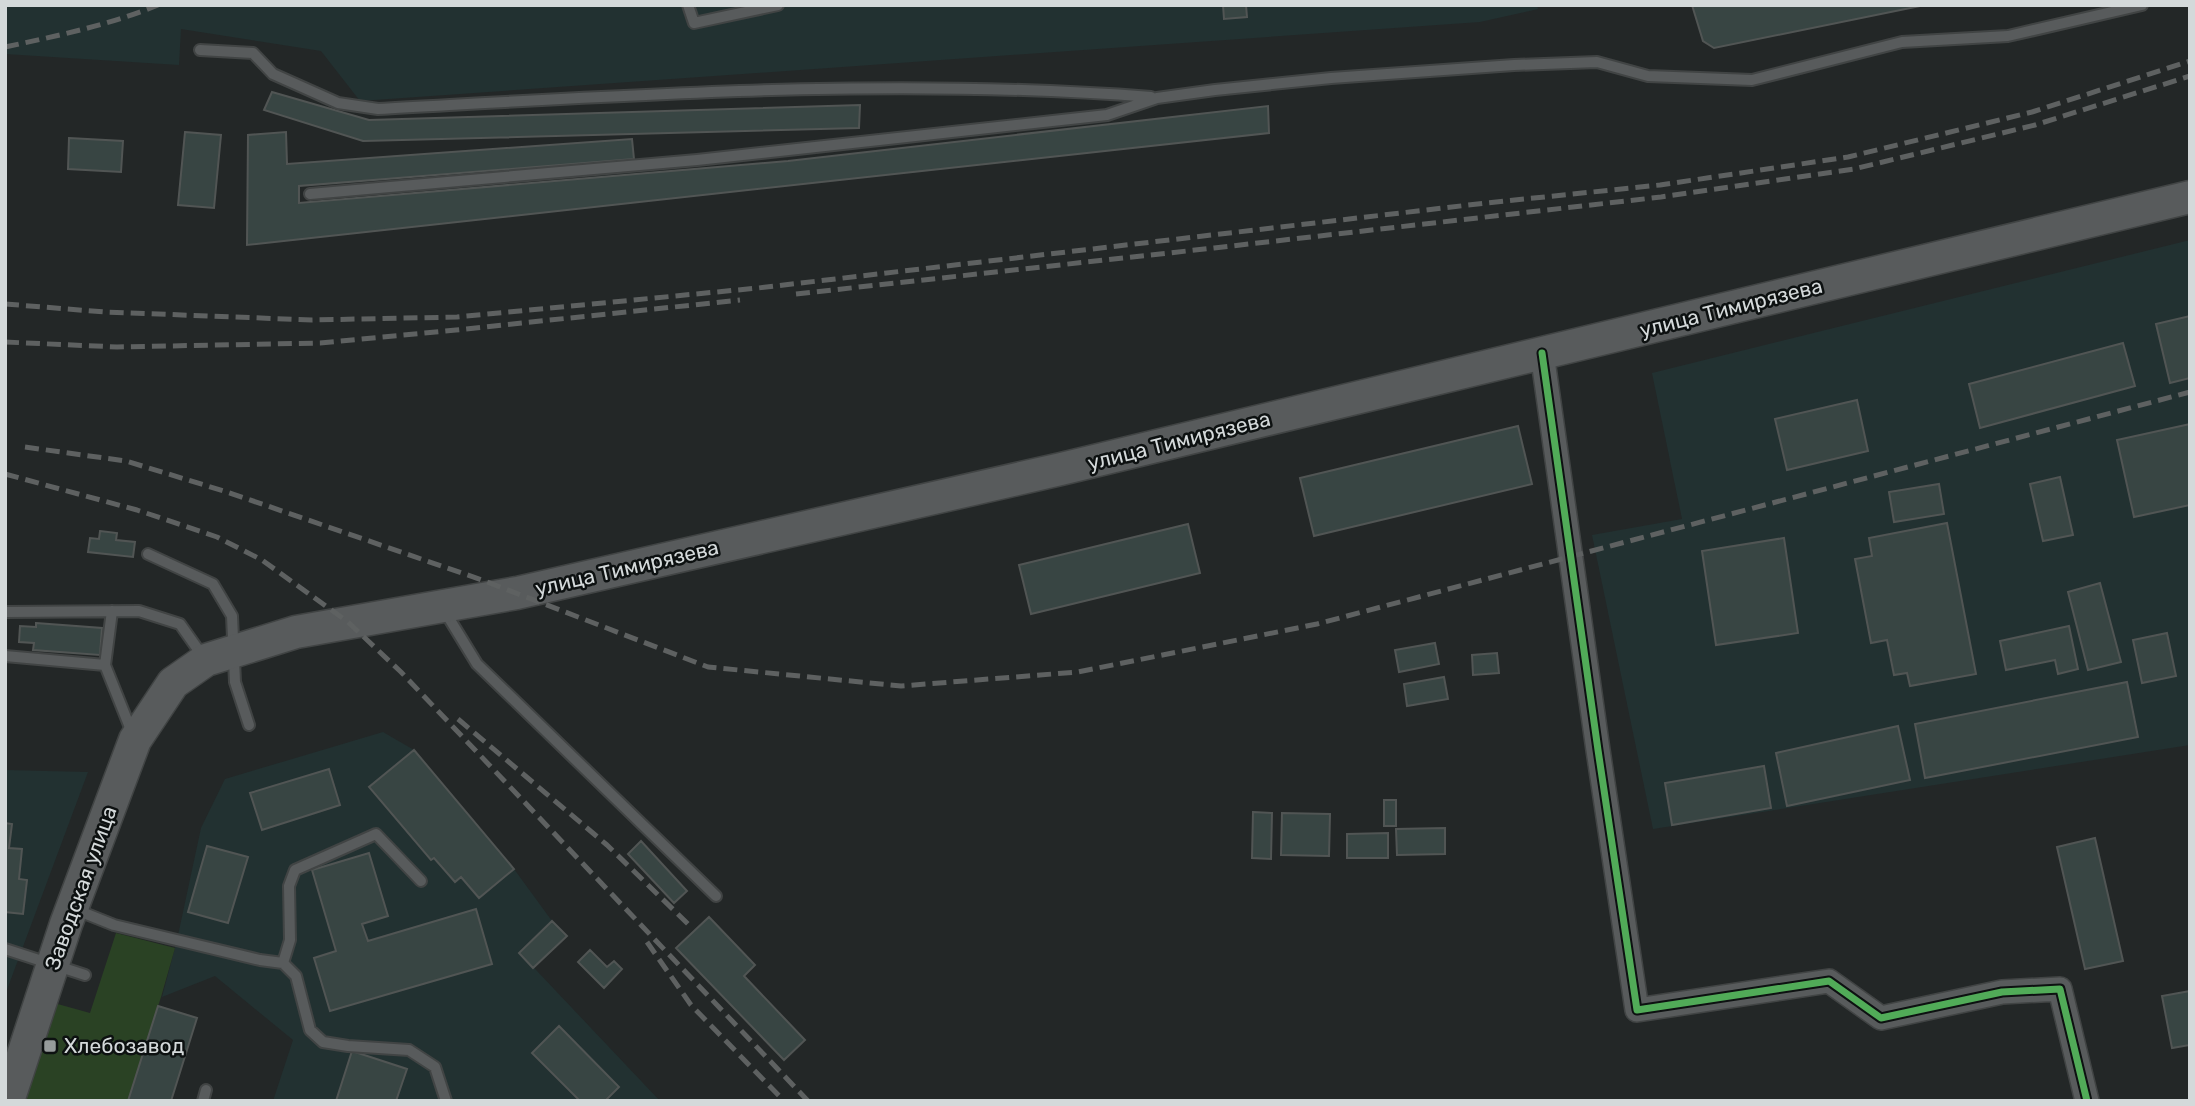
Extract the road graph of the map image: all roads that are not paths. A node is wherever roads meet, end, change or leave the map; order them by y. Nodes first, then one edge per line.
1 (688, 5) edge
2 (778, 5) edge
3 (2142, 5) edge
4 (200, 50) dead end
5 (1157, 98) junction
6 (310, 194) dead end
7 (2190, 197) edge
8 (1542, 353) junction
9 (148, 554) dead end
10 (441, 606) junction
11 (112, 611) junction
12 (5, 612) edge
13 (219, 655) junction
14 (5, 656) edge
15 (105, 665) junction
16 (173, 684) joint
17 (249, 725) dead end
18 (135, 740) junction
19 (421, 881) dead end
20 (716, 897) dead end
21 (72, 908) junction
22 (5, 949) edge
23 (283, 963) junction
24 (53, 964) junction
25 (85, 975) dead end
26 (8, 1101) edge
27 (446, 1101) edge
28 (2087, 1101) edge

1 - 2 lane
3 - 5 lane
4 - 5 lane
5 - 6 lane
7 - 8 main road, улица Тимирязева
8 - 10 main road, улица Тимирязева
8 - 28 street
9 - 13 lane
10 - 13 main road, улица Тимирязева
10 - 20 lane
11 - 12 lane
11 - 13 lane
11 - 15 lane
13 - 16 main road, улица Тимирязева
13 - 17 lane
14 - 15 lane
15 - 18 lane
16 - 18 main road, Заводская улица
18 - 21 main road, Заводская улица
19 - 23 lane
21 - 23 lane
21 - 24 main road, Заводская улица
22 - 24 lane
23 - 27 lane
24 - 25 lane
24 - 26 main road, Заводская улица

